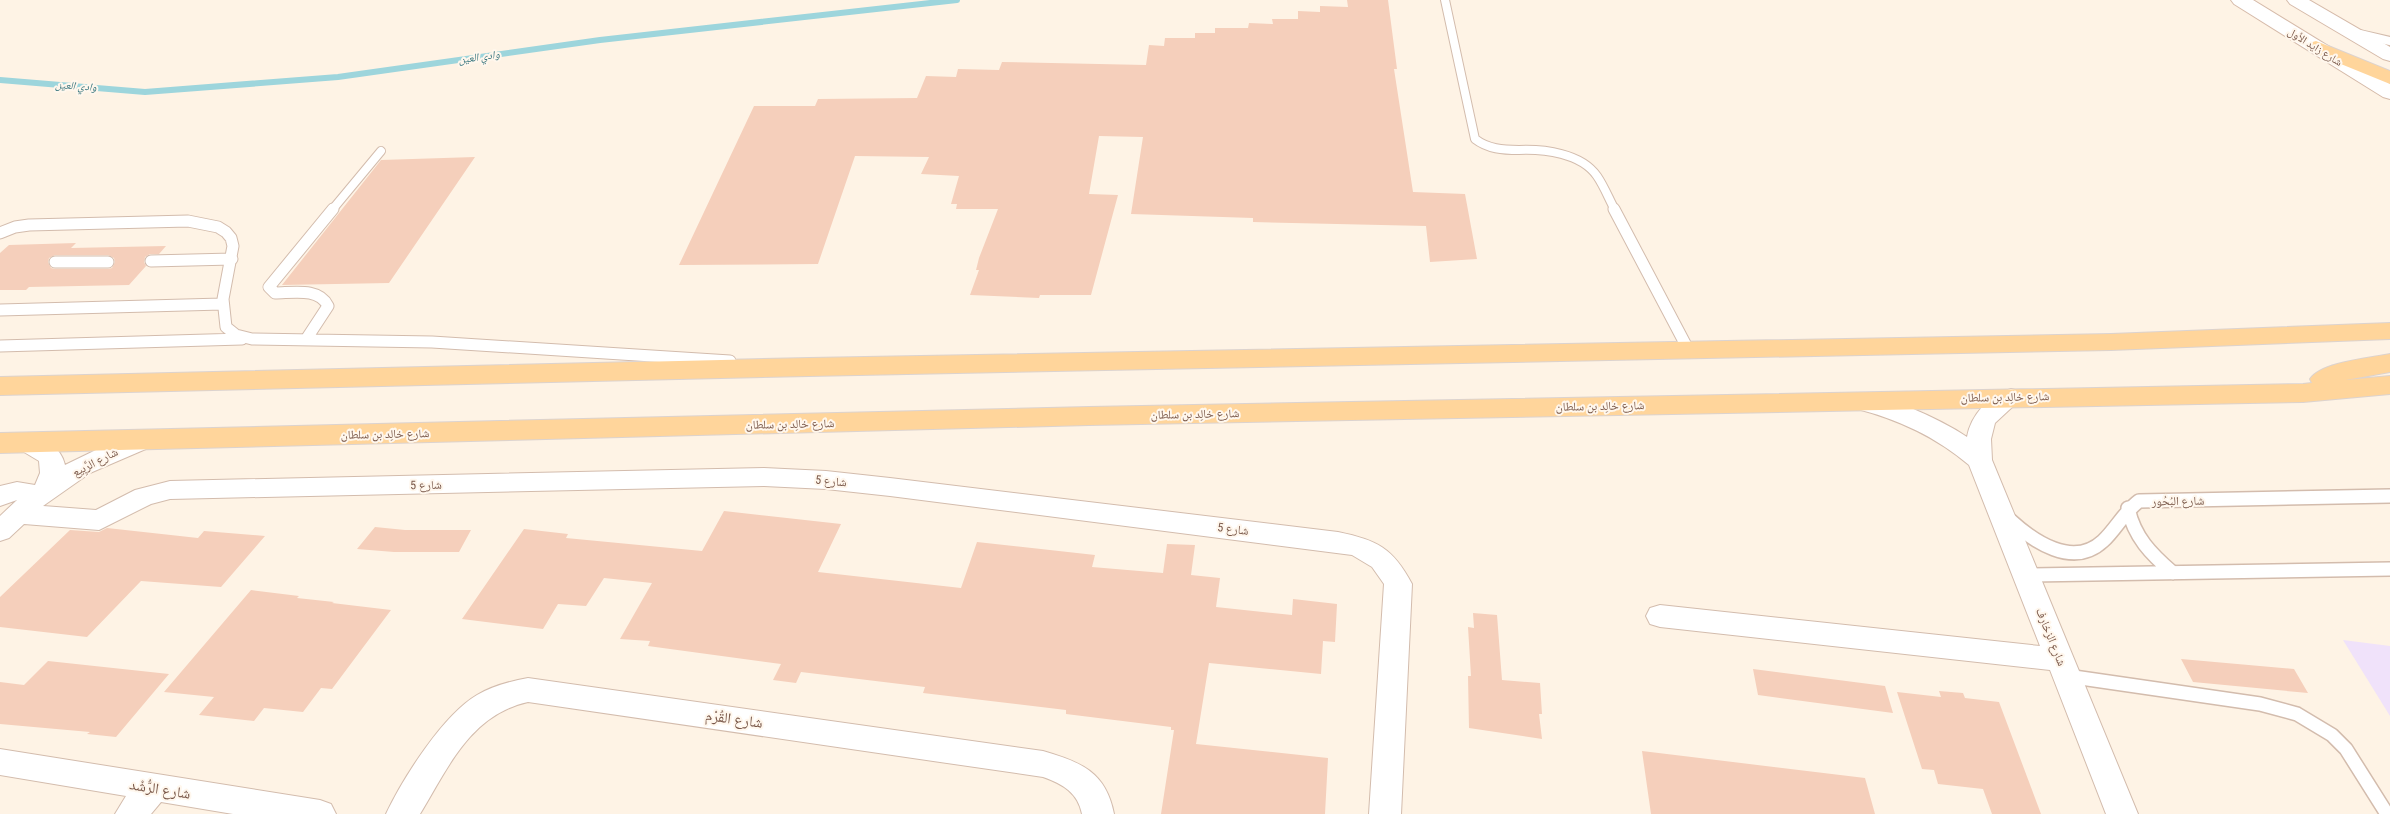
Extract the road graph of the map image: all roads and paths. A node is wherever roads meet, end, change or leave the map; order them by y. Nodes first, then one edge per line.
1 (1445, 0) edge
2 (2240, 0) edge
3 (2296, 0) edge
4 (2345, 29) junction
5 (2390, 41) edge
6 (2316, 47) junction
7 (2390, 55) edge
8 (2390, 78) edge
9 (2390, 93) edge
10 (381, 151) dead end
11 (0, 233) edge
12 (232, 259) junction
13 (152, 261) dead end
14 (55, 262) dead end
15 (108, 262) dead end
16 (222, 304) junction
17 (0, 310) edge
18 (2390, 331) edge
19 (307, 338) junction
20 (252, 339) junction
21 (0, 346) edge
22 (1689, 351) junction
23 (2390, 363) edge
24 (809, 367) junction
25 (2390, 385) edge
26 (0, 386) edge
27 (2303, 392) junction
28 (2011, 397) junction
29 (1859, 401) junction
30 (146, 440) junction
31 (0, 443) edge
32 (28, 443) junction
33 (1980, 460) junction
34 (2390, 496) edge
35 (19, 507) edge
36 (2128, 508) junction
37 (2000, 509) junction
38 (2390, 569) edge
39 (2173, 573) junction
40 (2027, 575) junction
41 (1660, 616) dead end
42 (2064, 668) junction
43 (0, 762) edge
44 (153, 788) junction
45 (131, 814) edge
46 (320, 814) edge
47 (402, 814) edge
48 (1098, 814) edge
49 (1386, 814) edge
50 (2122, 814) edge
51 (2387, 814) edge

1 - 22 lane
2 - 6 main road, شارع زايد الأول
3 - 4 main road
4 - 5 lane
4 - 7 main road
6 - 8 main road
6 - 9 main road, شارع زايد الأول
10 - 19 lane
11 - 12 lane
12 - 13 lane
12 - 16 lane
14 - 15 lane
16 - 17 lane
16 - 20 lane
18 - 22 main road
19 - 20 lane
19 - 24 lane
20 - 21 lane
22 - 24 main road
23 - 27 main road
24 - 26 main road
25 - 27 main road, شارع خالِد بن سلطان
27 - 28 main road, شارع خالِد بن سلطان
28 - 29 main road, شارع خالِد بن سلطان
28 - 33 street, شارع الزخارف
29 - 30 main road, شارع خالِد بن سلطان
29 - 33 street, شارع الزخارف
30 - 32 main road, شارع خالِد بن سلطان
30 - 35 street, شارع الرَّبِيع
31 - 32 main road, شارع خالِد بن سلطان
32 - 35 street, شارع الرَّبِيع
33 - 37 street, شارع الزخارف
34 - 36 lane, شارع البُحُور
35 - 49 street, شارع 5
36 - 37 lane
36 - 39 lane
37 - 40 street, شارع الزخارف
38 - 39 lane
39 - 40 lane
40 - 42 street, شارع الزخارف
41 - 42 street
42 - 50 street, شارع الزخارف
42 - 51 lane
43 - 44 street, شارع الرُّشْد
44 - 45 street
44 - 46 street, شارع الرُّشْد
47 - 48 street, شارع القُرْم

